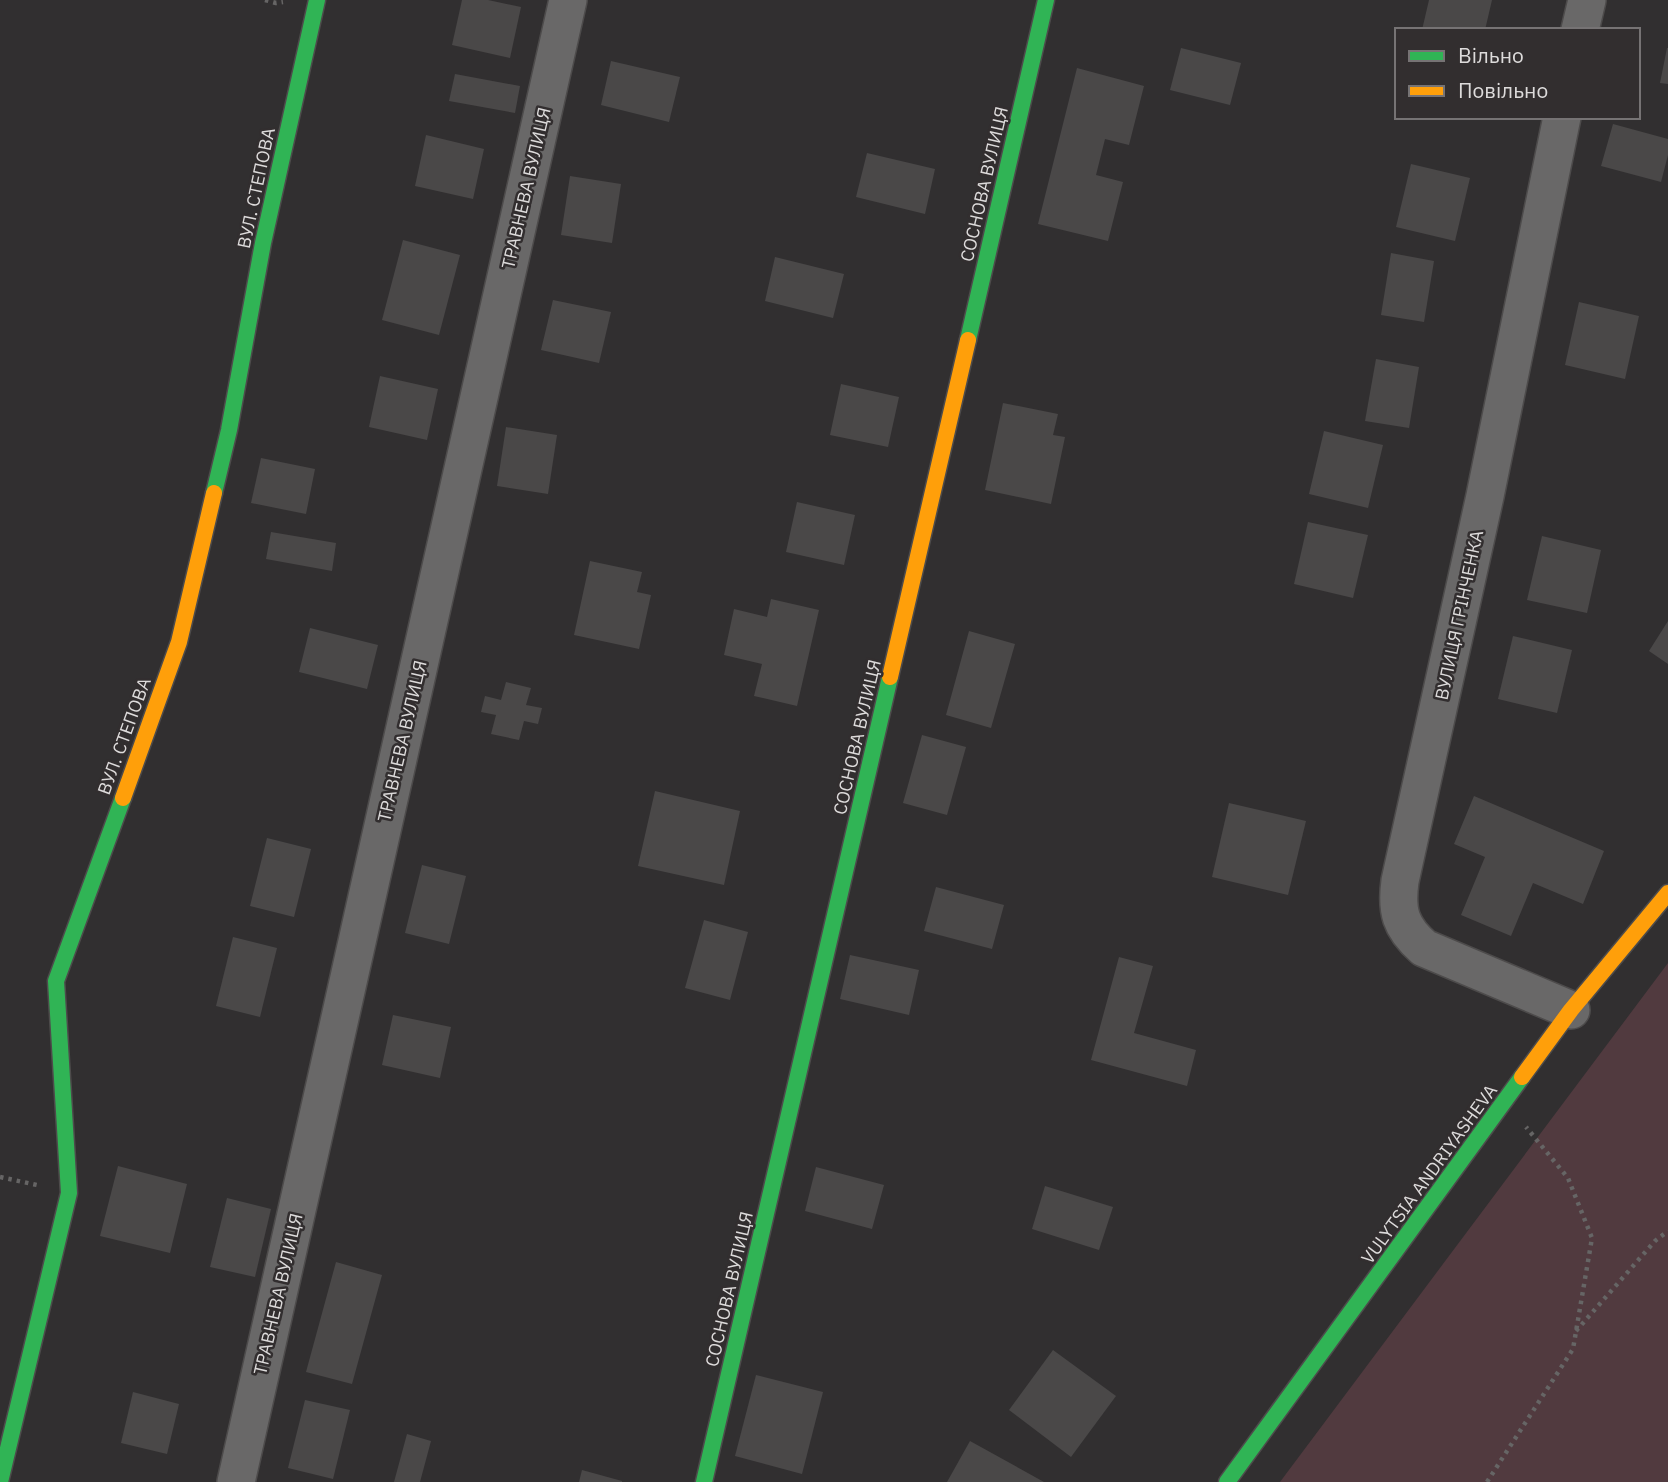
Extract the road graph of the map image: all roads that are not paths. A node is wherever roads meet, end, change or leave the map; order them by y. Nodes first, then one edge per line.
1 (317, 0) edge
2 (568, 0) edge
3 (1046, 0) edge
4 (1587, 0) edge
5 (1580, 28) edge
6 (1562, 119) edge
7 (1668, 892) edge
8 (1571, 1010) junction
9 (0, 1482) edge
10 (236, 1482) edge
11 (704, 1482) edge
12 (1227, 1482) edge

1 - 9 street, ВУЛ. СТЕПОВА
2 - 10 street, ТРАВНЕВА ВУЛИЦЯ
3 - 11 street, СОСНОВА ВУЛИЦЯ
4 - 5 street
6 - 8 street, ВУЛИЦЯ ГРІНЧЕНКА
7 - 8 street, VULYTSIA ANDRIYASHEVA
8 - 12 street, VULYTSIA ANDRIYASHEVA

